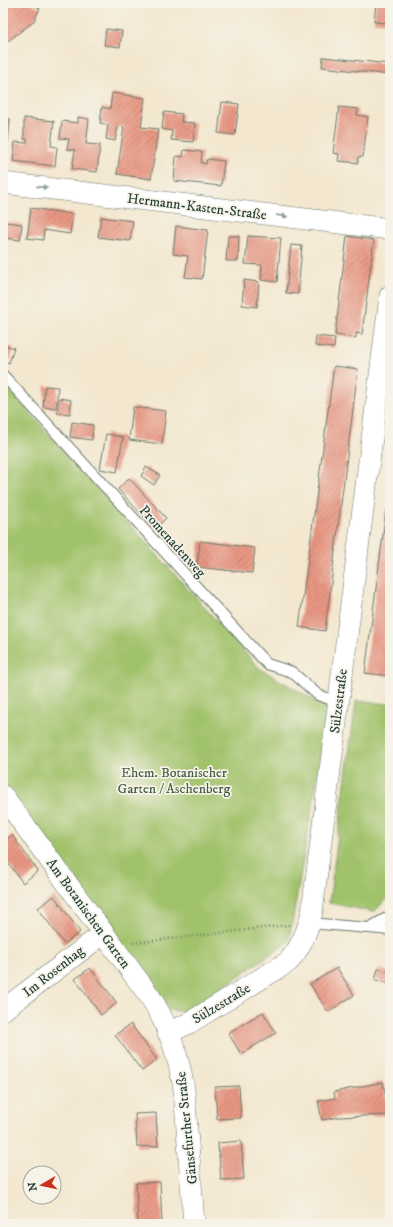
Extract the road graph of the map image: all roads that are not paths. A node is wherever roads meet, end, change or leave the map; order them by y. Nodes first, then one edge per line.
1 (3, 183) edge
2 (390, 229) edge
3 (390, 296) edge
4 (3, 375) edge
5 (338, 702) junction
6 (3, 796) edge
7 (390, 916) edge
8 (309, 923) junction
9 (369, 928) junction
10 (390, 930) edge
11 (108, 939) junction
12 (3, 1010) edge
13 (168, 1033) junction
14 (194, 1224) edge

1 -> 2 street, Hermann-Kasten-Straße
3 - 5 street, Sülzestraße
4 - 5 lane, Promenadenweg
5 - 8 street, Sülzestraße
6 - 11 street, Am Botanischen Garten
7 - 9 lane
8 - 9 lane
8 - 13 street, Sülzestraße
9 - 10 lane
11 - 12 street, Im Rosenhag
11 - 13 street, Am Botanischen Garten
13 - 14 street, Gänsefurther Straße

